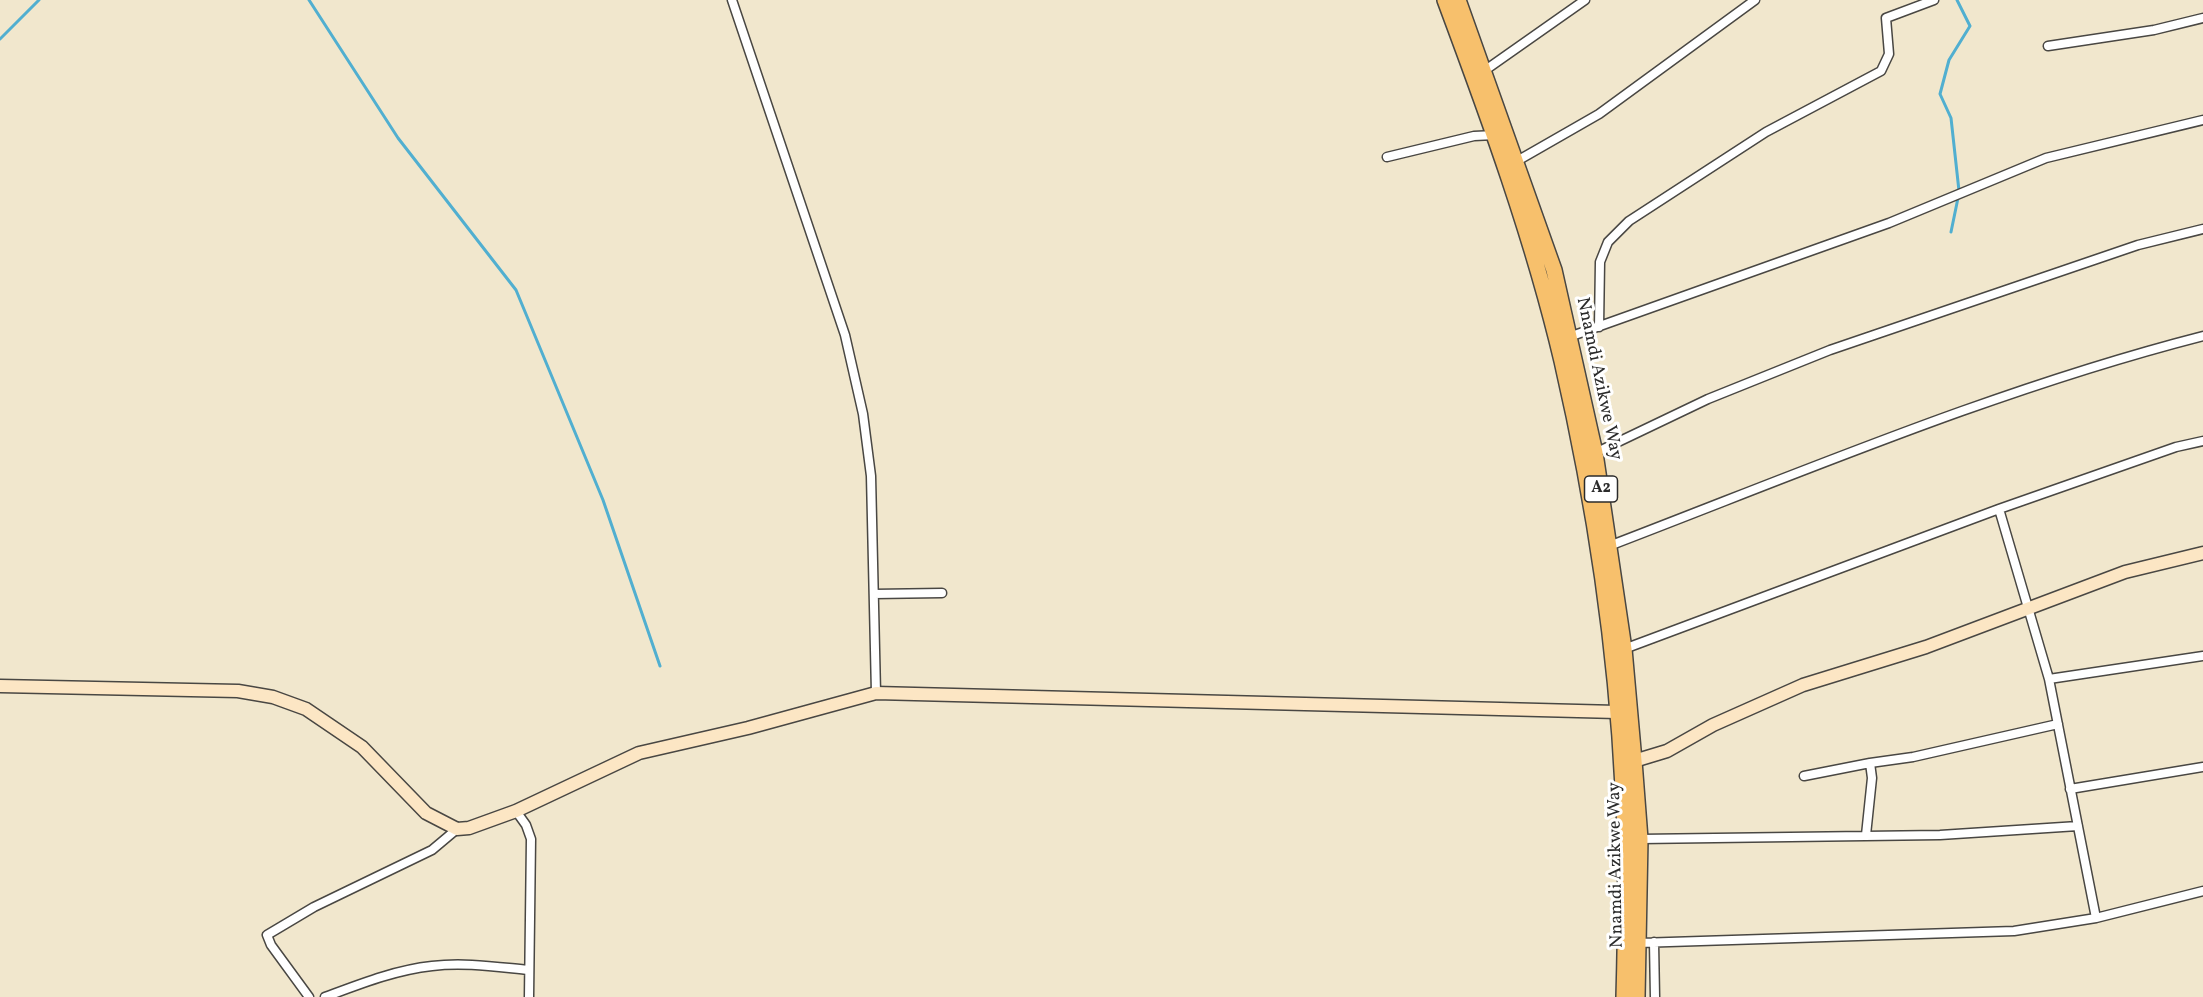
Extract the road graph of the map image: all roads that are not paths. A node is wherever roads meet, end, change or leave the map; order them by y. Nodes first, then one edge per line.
1 (732, 0) edge
2 (1445, 0) edge
3 (1458, 0) edge
4 (1585, 0) edge
5 (1755, 0) edge
6 (1934, 0) edge
7 (2203, 18) edge
8 (2048, 46) dead end
9 (1484, 71) junction
10 (2203, 120) edge
11 (1495, 135) junction
12 (1387, 157) dead end
13 (1517, 161) junction
14 (2203, 229) edge
15 (1599, 327) junction
16 (2203, 336) edge
17 (1569, 337) junction
18 (2203, 441) edge
19 (1595, 453) junction
20 (1999, 509) junction
21 (1609, 546) junction
22 (2203, 553) edge
23 (942, 592) dead end
24 (874, 594) junction
25 (2028, 609) junction
26 (1624, 649) junction
27 (2203, 656) edge
28 (2049, 679) junction
29 (0, 686) edge
30 (876, 693) junction
31 (1617, 712) junction
32 (2058, 724) junction
33 (1634, 760) junction
34 (1870, 763) junction
35 (2203, 767) edge
36 (1804, 776) dead end
37 (2070, 789) junction
38 (516, 811) junction
39 (2078, 826) junction
40 (457, 829) junction
41 (1866, 835) junction
42 (1640, 839) junction
43 (2203, 891) edge
44 (2096, 918) junction
45 (1654, 942) junction
46 (1638, 943) junction
47 (529, 970) junction
48 (309, 997) edge
49 (325, 997) edge
50 (529, 997) edge
51 (1624, 997) edge
52 (1637, 997) edge
53 (1655, 997) edge

1 - 24 street
2 - 11 highway, Nnamdi Azikwe Way / A2
3 - 9 highway, Nnamdi Azikwe Way / A2
4 - 9 street
5 - 13 street
6 - 15 street
7 - 8 street
9 - 13 highway, Nnamdi Azikwe Way / A2
10 - 15 street
11 - 12 street
11 - 31 highway, Nnamdi Azikwe Way / A2
13 - 17 highway, Nnamdi Azikwe Way / A2
14 - 19 street
15 - 17 street
16 - 21 street
17 - 19 highway, Nnamdi Azikwe Way / A2
18 - 20 street
19 - 21 highway, Nnamdi Azikwe Way / A2
20 - 25 street
20 - 26 street
21 - 26 highway, Nnamdi Azikwe Way / A2
22 - 25 street
23 - 24 street
24 - 30 street
25 - 28 street
25 - 33 street
26 - 33 highway, Nnamdi Azikwe Way / A2
27 - 28 street
28 - 32 street
29 - 40 street
30 - 31 street
30 - 38 street
31 - 51 highway, Nnamdi Azikwe Way / A2
32 - 34 street
32 - 37 street
33 - 42 highway, Nnamdi Azikwe Way / A2
34 - 36 street
34 - 41 street
35 - 37 street
37 - 39 street
38 - 40 street
38 - 47 street
39 - 41 street
39 - 44 street
40 - 48 street
41 - 42 street
42 - 46 highway, Nnamdi Azikwe Way / A2
43 - 44 street
44 - 45 street
45 - 46 street
45 - 53 street
46 - 52 highway, Nnamdi Azikwe Way / A2
47 - 49 street
47 - 50 street

